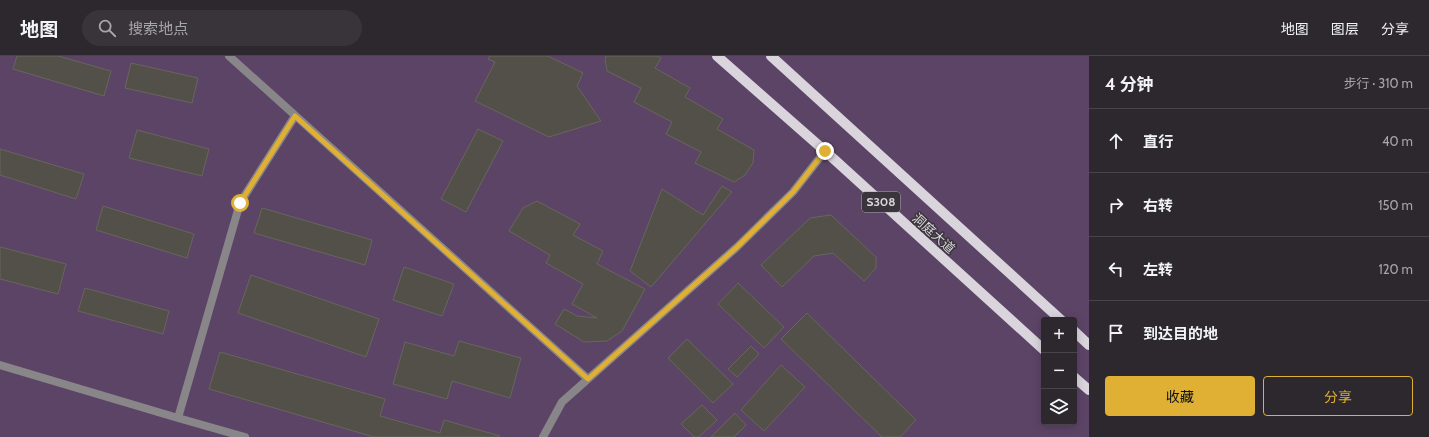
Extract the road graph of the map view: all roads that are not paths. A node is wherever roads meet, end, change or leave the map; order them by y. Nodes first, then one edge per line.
1 (229, 56) edge
2 (717, 56) edge
3 (771, 56) edge
4 (295, 116) junction
5 (825, 151) junction
6 (1059, 317) edge
7 (1077, 334) edge
8 (1089, 345) edge
9 (1041, 347) edge
10 (0, 365) edge
11 (588, 379) junction
12 (1077, 380) edge
13 (1089, 390) edge
14 (178, 418) junction
15 (245, 437) edge
16 (543, 437) edge

1 - 4 street
2 - 5 main road, 洞庭大道 / S308
3 - 6 main road, 洞庭大道 / S308
4 - 11 street
4 - 14 street
5 - 9 main road, 洞庭大道 / S308
5 - 11 street
7 - 8 main road
10 - 14 street
11 - 16 street
12 - 13 main road
14 - 15 street

